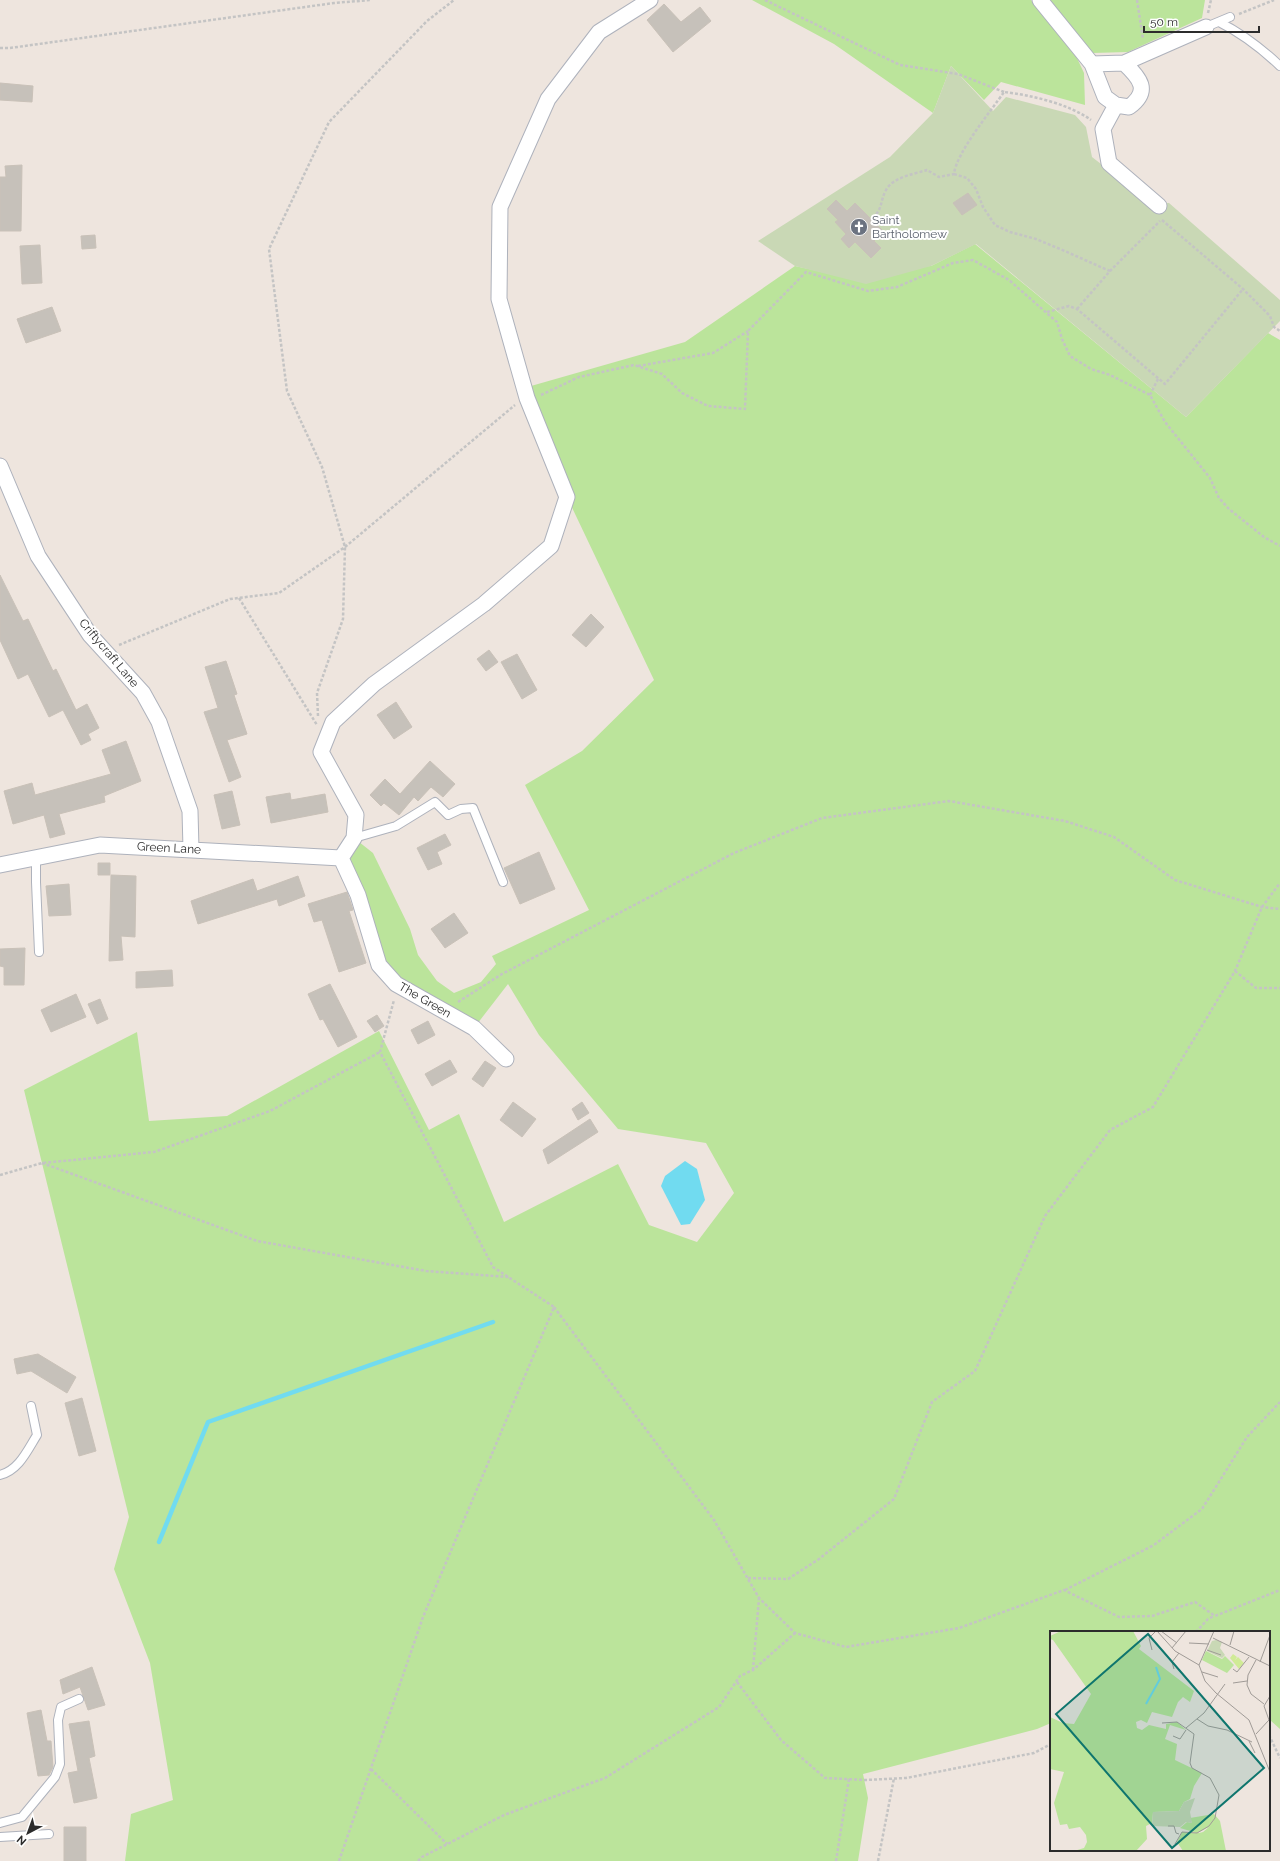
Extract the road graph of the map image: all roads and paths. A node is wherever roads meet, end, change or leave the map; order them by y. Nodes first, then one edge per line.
1 (371, 0) edge
2 (454, 0) edge
3 (650, 0) edge
4 (765, 0) edge
5 (1040, 0) edge
6 (1137, 0) edge
7 (1274, 0) edge
8 (1230, 17) joint
9 (1212, 25) junction
10 (0, 48) edge
11 (1145, 52) junction
12 (1124, 63) junction
13 (1092, 64) junction
14 (1280, 66) edge
15 (1004, 92) junction
16 (1116, 105) junction
17 (1103, 129) junction
18 (954, 174) junction
19 (1160, 213) junction
20 (873, 218) dead end
21 (1110, 271) junction
22 (1243, 289) junction
23 (1077, 309) junction
24 (1046, 312) junction
25 (748, 331) junction
26 (1280, 331) edge
27 (637, 366) junction
28 (1158, 379) junction
29 (1150, 395) junction
30 (528, 400) junction
31 (0, 466) edge
32 (1280, 546) edge
33 (346, 547) junction
34 (239, 598) junction
35 (105, 653) junction
36 (354, 838) junction
37 (191, 849) junction
38 (36, 856) junction
39 (341, 858) junction
40 (0, 864) edge
41 (503, 882) dead end
42 (1280, 883) edge
43 (1262, 907) junction
44 (1280, 910) edge
45 (39, 952) dead end
46 (1235, 971) junction
47 (396, 984) junction
48 (1280, 988) edge
49 (444, 1011) junction
50 (380, 1052) junction
51 (506, 1059) dead end
52 (42, 1163) junction
53 (0, 1175) edge
54 (509, 1277) junction
55 (554, 1307) junction
56 (1280, 1402) edge
57 (31, 1406) dead end
58 (0, 1475) edge
59 (747, 1578) junction
60 (1064, 1590) junction
61 (1280, 1590) edge
62 (759, 1598) junction
63 (1215, 1616) junction
64 (1197, 1631) edge
65 (795, 1633) junction
66 (753, 1670) junction
67 (736, 1682) junction
68 (79, 1700) dead end
69 (1270, 1737) edge
70 (1050, 1745) edge
71 (1280, 1758) edge
72 (371, 1769) junction
73 (894, 1778) junction
74 (849, 1779) junction
75 (0, 1823) edge
76 (49, 1834) dead end
77 (0, 1838) edge
78 (447, 1844) junction
79 (339, 1861) edge
80 (418, 1861) edge
81 (836, 1861) edge
82 (878, 1861) edge

1 - 10 path
2 - 33 path
3 - 30 street
4 - 15 path
5 - 13 street
6 - 11 path
7 - 8 path
8 - 9 lane
9 - 11 street
9 - 14 lane
11 - 12 street
12 - 13 street
12 - 16 street
13 - 16 street
15 - 17 path
15 - 18 path
16 - 17 street
17 - 19 street
18 - 20 path
18 - 21 path
19 - 21 path
19 - 22 path
21 - 23 path
22 - 26 path
22 - 28 path
23 - 24 path
23 - 28 path
24 - 25 path
24 - 29 path
25 - 27 path
25 - 27 path
27 - 30 path
28 - 29 path
29 - 32 path
30 - 33 path
30 - 36 street
31 - 35 street, Criftycraft Lane
33 - 34 path
33 - 34 path
34 - 35 path
35 - 37 street, Criftycraft Lane
36 - 39 street
36 - 41 lane
37 - 38 street, Green Lane
37 - 39 street, Green Lane
38 - 40 street, Green Lane
38 - 45 lane
39 - 47 street, The Green
42 - 43 path
43 - 44 path
43 - 46 path
43 - 49 path
46 - 48 path
46 - 59 path
47 - 49 street, The Green
47 - 50 path
49 - 51 street, The Green
50 - 52 path
50 - 54 path
52 - 53 path
52 - 54 path
54 - 55 path
55 - 59 path
55 - 72 path
56 - 60 path
57 - 58 lane
59 - 62 path
60 - 63 path
60 - 65 path
61 - 63 path
62 - 65 path
62 - 66 path
63 - 64 path
65 - 66 path
66 - 67 path
67 - 74 path
67 - 78 path
68 - 75 lane
69 - 71 path
70 - 73 path
72 - 78 path
72 - 79 path
73 - 74 path
73 - 82 path
74 - 81 path
76 - 77 lane
78 - 80 path

